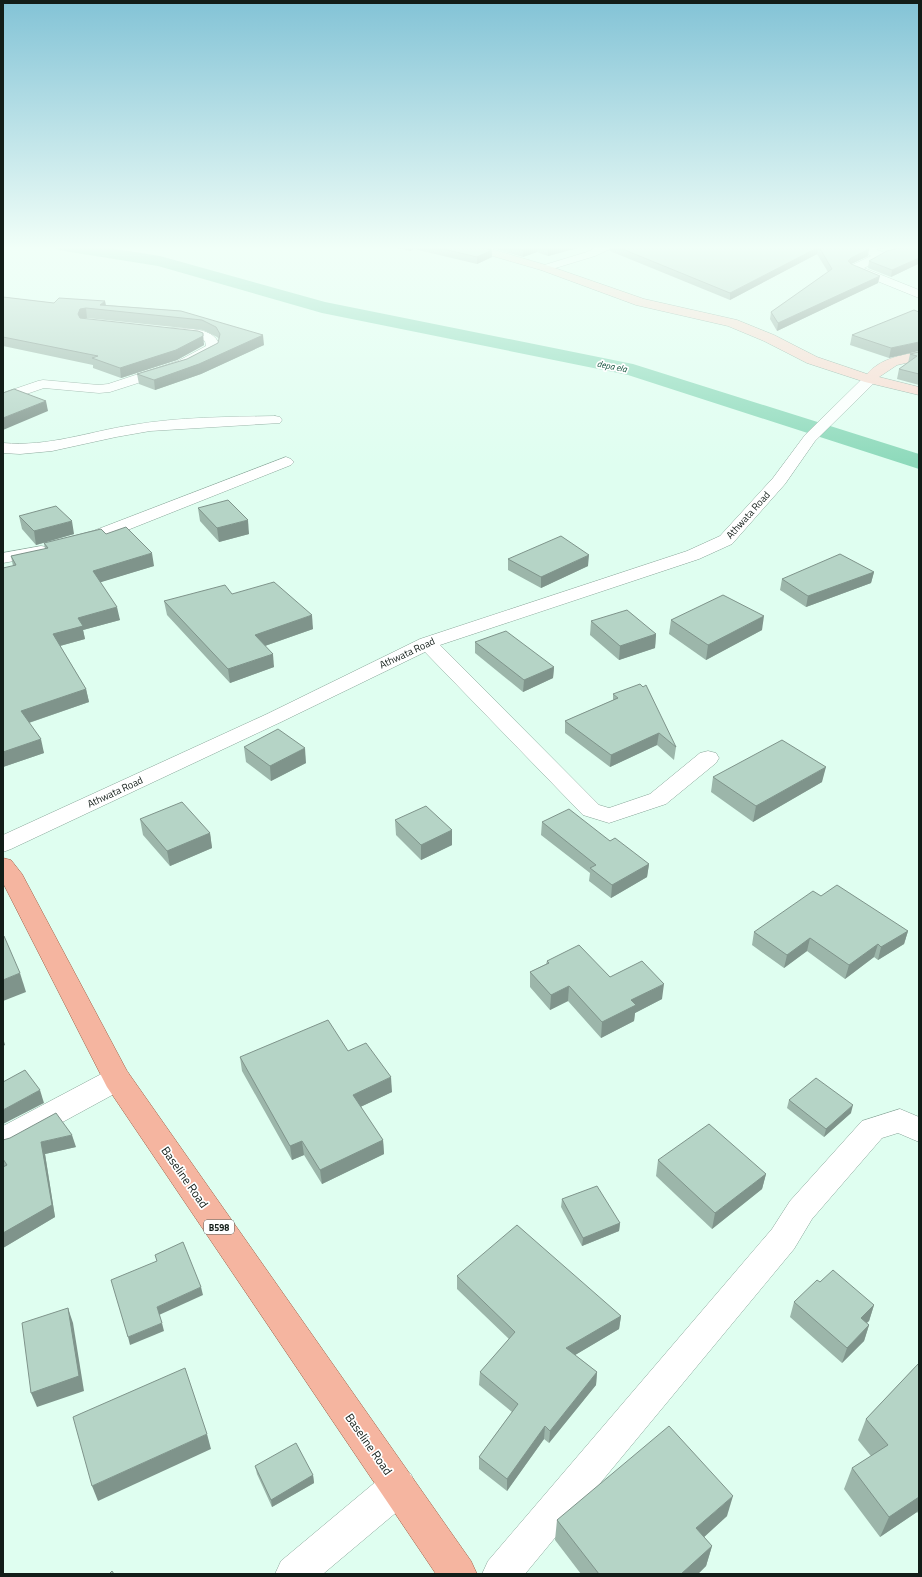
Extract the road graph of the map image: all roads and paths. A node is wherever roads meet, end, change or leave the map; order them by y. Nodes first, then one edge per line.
1 (714, 320) edge
2 (157, 330) edge
3 (919, 356) edge
4 (870, 379) junction
5 (919, 391) edge
6 (3, 398) edge
7 (275, 420) dead end
8 (3, 448) edge
9 (286, 462) dead end
10 (3, 558) edge
11 (427, 642) junction
12 (708, 758) dead end
13 (3, 844) edge
14 (5, 872) edge
15 (117, 1078) junction
16 (919, 1130) edge
17 (3, 1140) edge
18 (398, 1487) junction
19 (294, 1574) edge
20 (458, 1574) edge
21 (501, 1574) edge

1 - 4 street
2 - 6 street
3 - 4 street
4 - 5 street
4 - 11 street, Athwata Road
7 - 8 street
9 - 10 street
11 - 12 street
11 - 13 street, Athwata Road
14 - 15 main road, Baseline Road / B598
15 - 17 street
15 - 18 main road, Baseline Road / B598
16 - 21 street
18 - 19 street
18 - 20 main road, Baseline Road / B598

